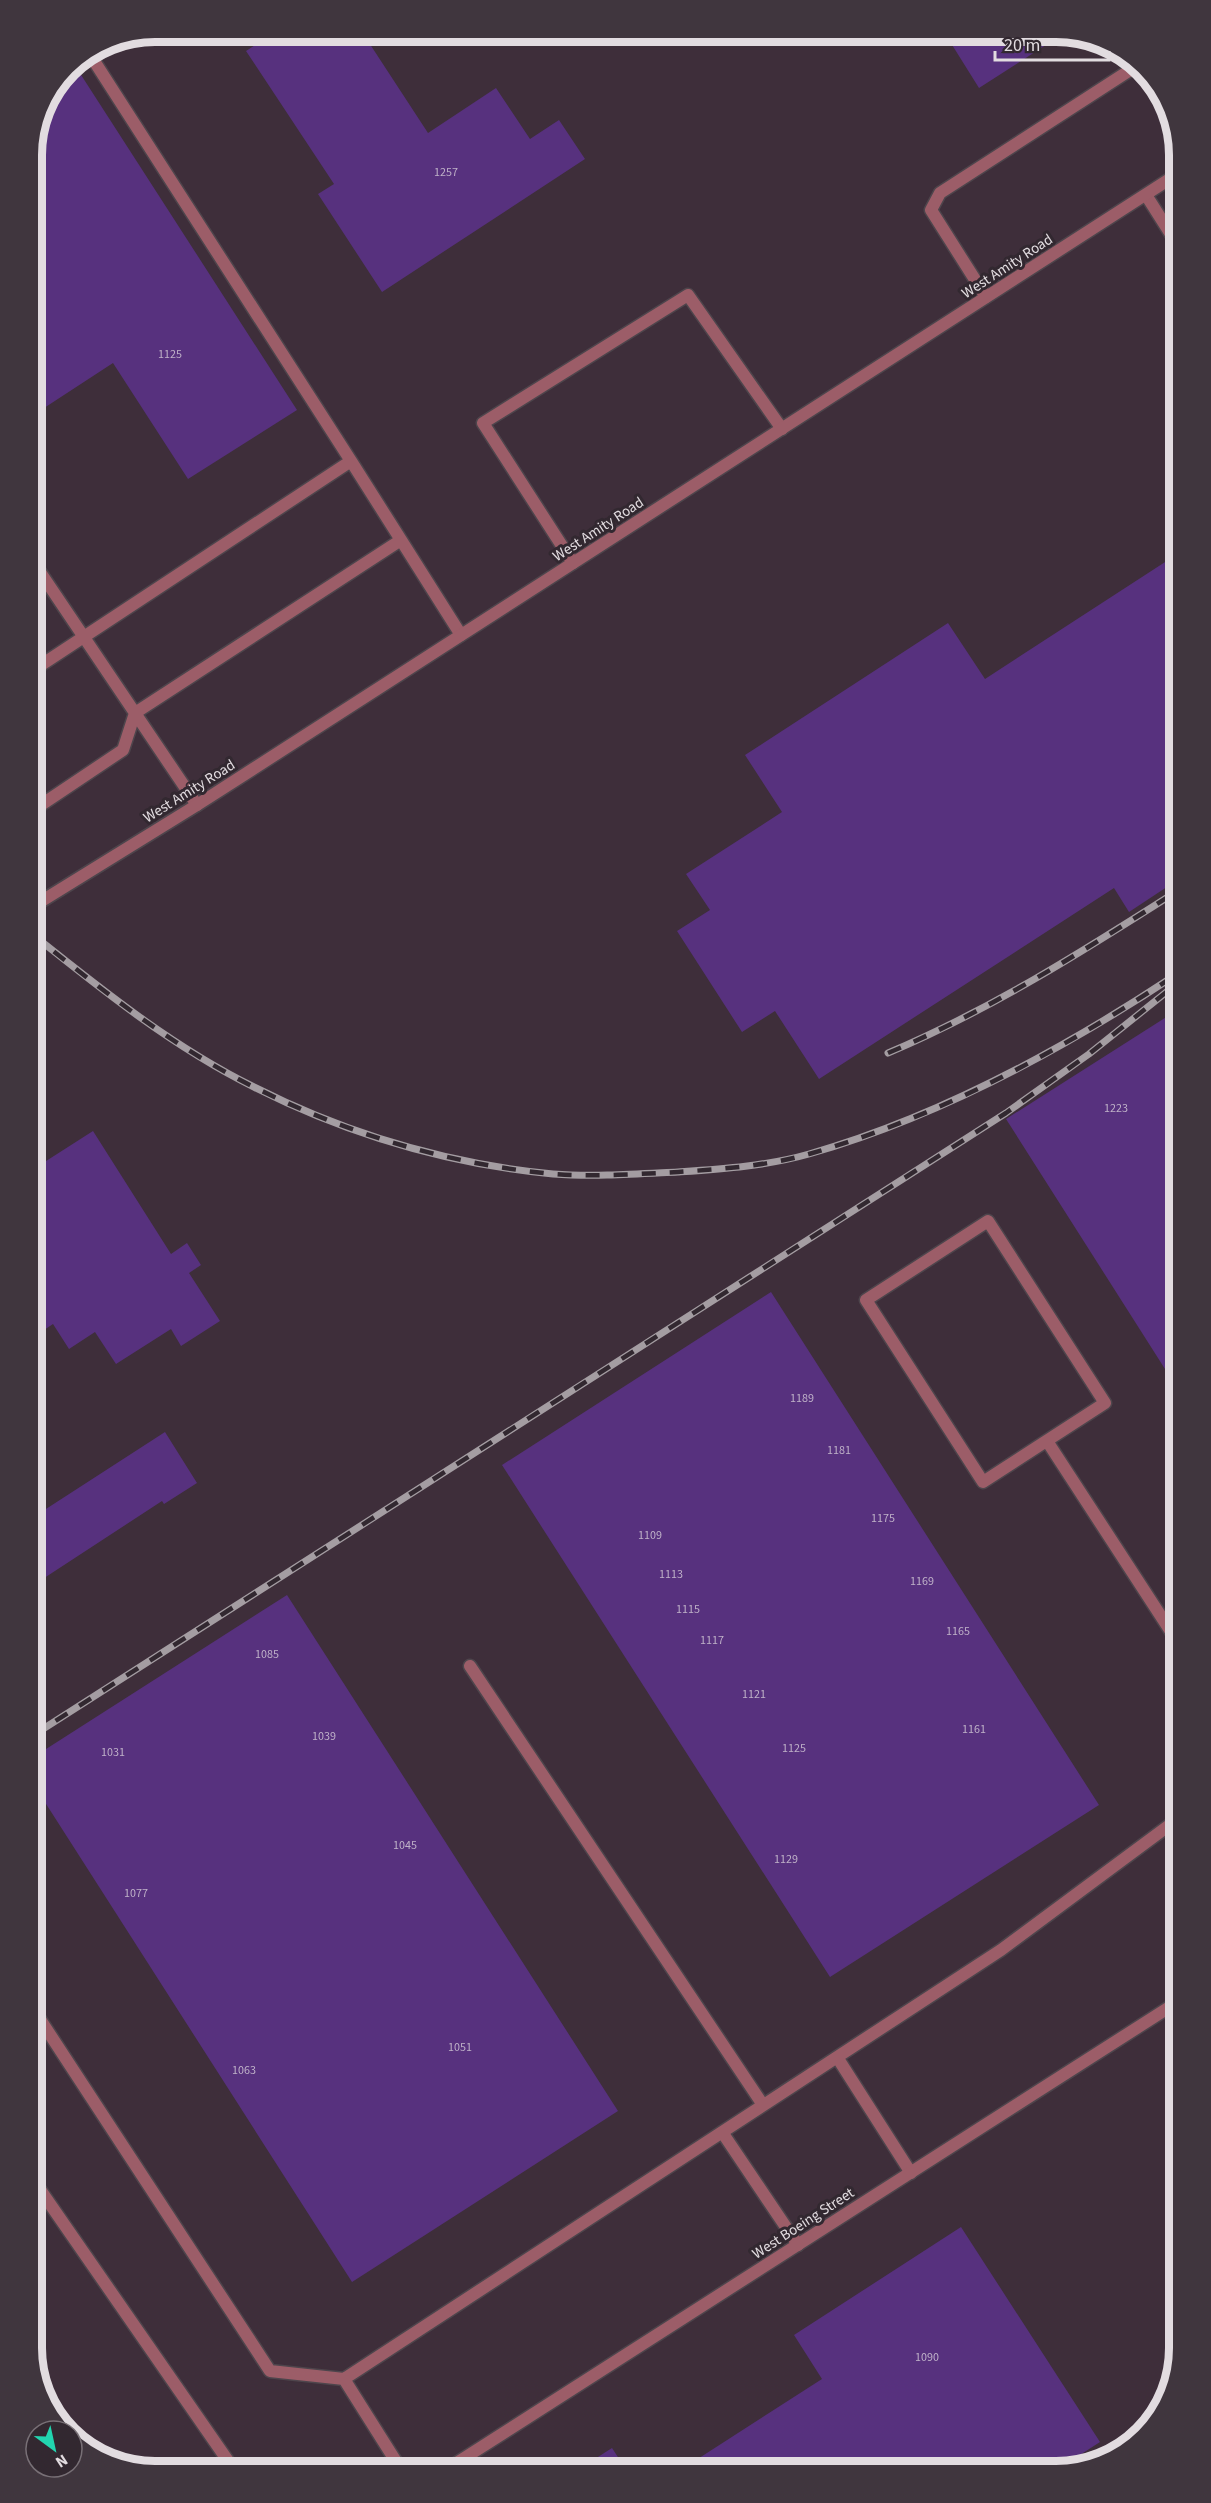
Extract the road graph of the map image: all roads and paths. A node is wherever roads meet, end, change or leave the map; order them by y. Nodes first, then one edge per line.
1 (94, 60) edge
2 (1130, 70) edge
3 (1169, 180) edge
4 (1146, 195) junction
5 (1169, 231) edge
6 (986, 297) junction
7 (782, 429) junction
8 (351, 460) junction
9 (401, 540) junction
10 (573, 563) junction
11 (42, 575) edge
12 (82, 635) junction
13 (461, 635) junction
14 (42, 664) edge
15 (135, 713) junction
16 (42, 804) edge
17 (197, 805) junction
18 (42, 901) edge
19 (1047, 1441) junction
20 (1169, 1629) edge
21 (470, 1666) dead end
22 (1169, 1825) edge
23 (1169, 2007) edge
24 (42, 2022) edge
25 (837, 2057) junction
26 (763, 2105) junction
27 (722, 2132) junction
28 (911, 2173) junction
29 (42, 2192) edge
30 (798, 2245) junction
31 (344, 2379) junction
32 (228, 2461) edge
33 (396, 2461) edge
34 (460, 2461) edge

1 - 8 street
2 - 6 street
3 - 4 street, West Amity Road
4 - 5 street
4 - 6 street, West Amity Road
6 - 7 street, West Amity Road
7 - 10 street, West Amity Road
7 - 10 street
8 - 9 street
8 - 12 street
9 - 13 street
9 - 15 street
10 - 13 street, West Amity Road
11 - 12 street
12 - 14 street
12 - 15 street
13 - 17 street, West Amity Road
15 - 16 street
15 - 17 street
17 - 18 street, West Amity Road
19 - 19 street
19 - 20 street
21 - 26 street
22 - 25 street
23 - 28 street, West Boeing Street
24 - 31 street
25 - 26 street
25 - 28 street
26 - 27 street
27 - 30 street
27 - 31 street
28 - 30 street, West Boeing Street
29 - 32 street
30 - 34 street, West Boeing Street
31 - 33 street

